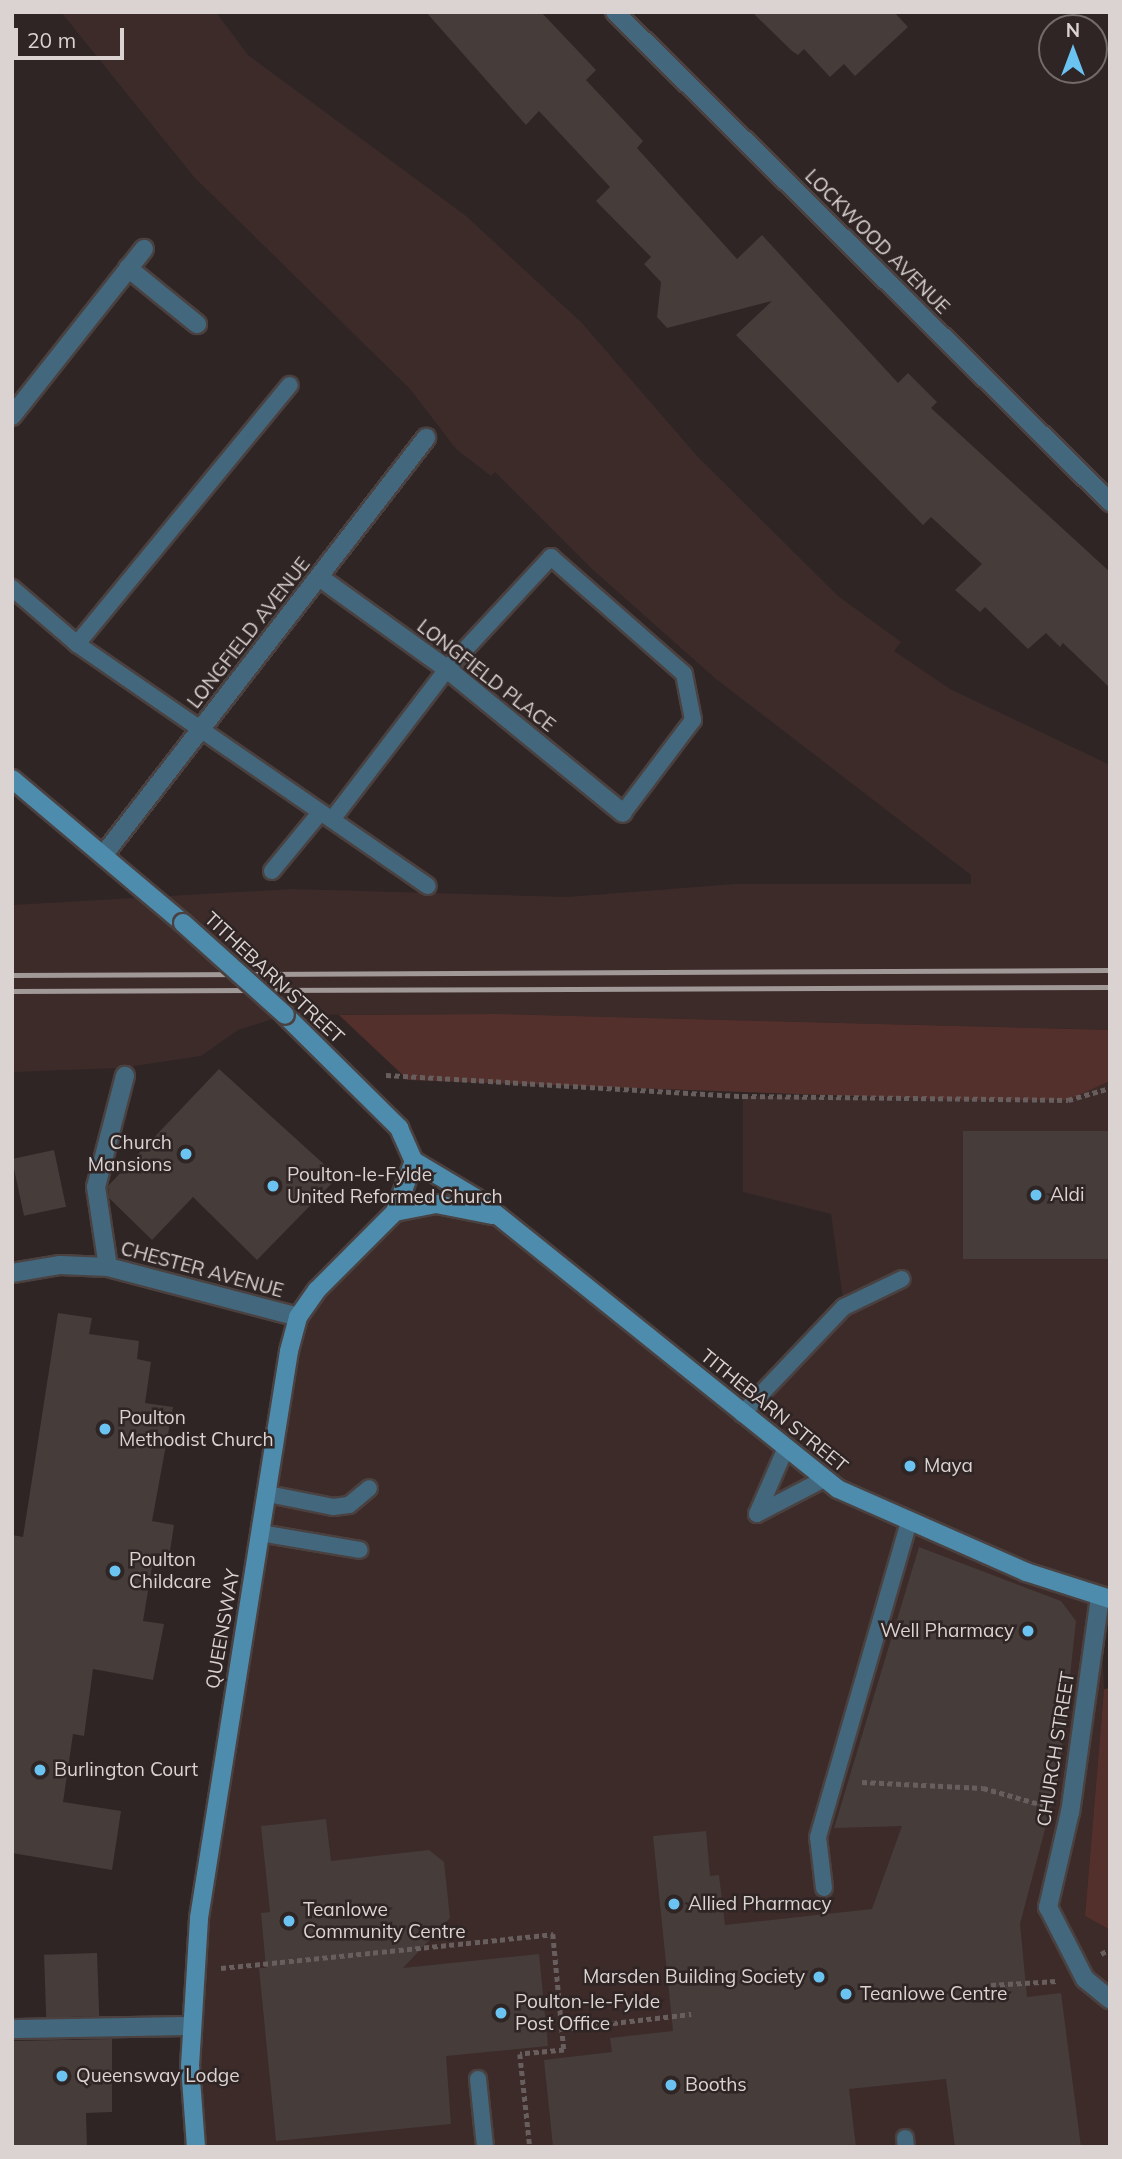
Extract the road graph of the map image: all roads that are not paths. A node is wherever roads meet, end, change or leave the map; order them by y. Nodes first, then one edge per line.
1 (615, 12) edge
2 (144, 249) dead end
3 (128, 268) junction
4 (197, 324) dead end
5 (290, 385) dead end
6 (12, 416) edge
7 (426, 439) dead end
8 (1110, 502) edge
9 (319, 577) junction
10 (12, 589) edge
11 (77, 644) junction
12 (447, 669) junction
13 (201, 729) junction
14 (12, 779) edge
15 (623, 813) joint
16 (326, 816) junction
17 (105, 853) junction
18 (272, 871) dead end
19 (428, 886) dead end
20 (125, 1076) dead end
21 (414, 1161) junction
22 (395, 1212) junction
23 (495, 1215) junction
24 (108, 1267) junction
25 (12, 1273) edge
26 (902, 1279) dead end
27 (298, 1317) junction
28 (742, 1414) junction
29 (785, 1451) junction
30 (824, 1479) junction
31 (369, 1488) dead end
32 (268, 1494) junction
33 (909, 1521) junction
34 (260, 1533) junction
35 (360, 1550) dead end
36 (1105, 1598) edge
37 (824, 1888) dead end
38 (1110, 1999) edge
39 (191, 2026) junction
40 (12, 2029) edge
41 (478, 2079) dead end
42 (196, 2147) edge
43 (485, 2147) edge

1 - 8 street, LOCKWOOD AVENUE
2 - 3 street
3 - 4 street
3 - 6 street
5 - 11 lane
7 - 9 street, LONGFIELD AVENUE
9 - 12 street, LONGFIELD PLACE
9 - 13 street, LONGFIELD AVENUE
10 - 11 lane
11 - 13 lane
12 - 15 street, LONGFIELD PLACE
12 - 15 lane
12 - 16 lane
13 - 16 lane
13 - 17 street, LONGFIELD AVENUE
14 - 17 main road, TITHEBARN STREET
16 - 18 lane
16 - 19 lane
17 - 21 main road, TITHEBARN STREET, bridge
20 - 24 street
21 - 22 main road, QUEENSWAY
21 - 23 main road, TITHEBARN STREET
22 - 23 main road, TITHEBARN STREET
22 - 27 main road, QUEENSWAY
23 - 28 main road, TITHEBARN STREET
24 - 25 street, CHESTER AVENUE
24 - 27 street, CHESTER AVENUE
26 - 28 lane
27 - 32 main road, QUEENSWAY
28 - 29 main road, TITHEBARN STREET
29 - 30 main road, TITHEBARN STREET
29 - 30 lane
30 - 33 main road, TITHEBARN STREET
31 - 32 lane
32 - 34 main road, QUEENSWAY
33 - 36 main road, TITHEBARN STREET
33 - 37 lane
34 - 35 lane
34 - 39 main road, QUEENSWAY
36 - 38 street, CHURCH STREET
39 - 40 street
39 - 42 main road, QUEENSWAY
41 - 43 lane

